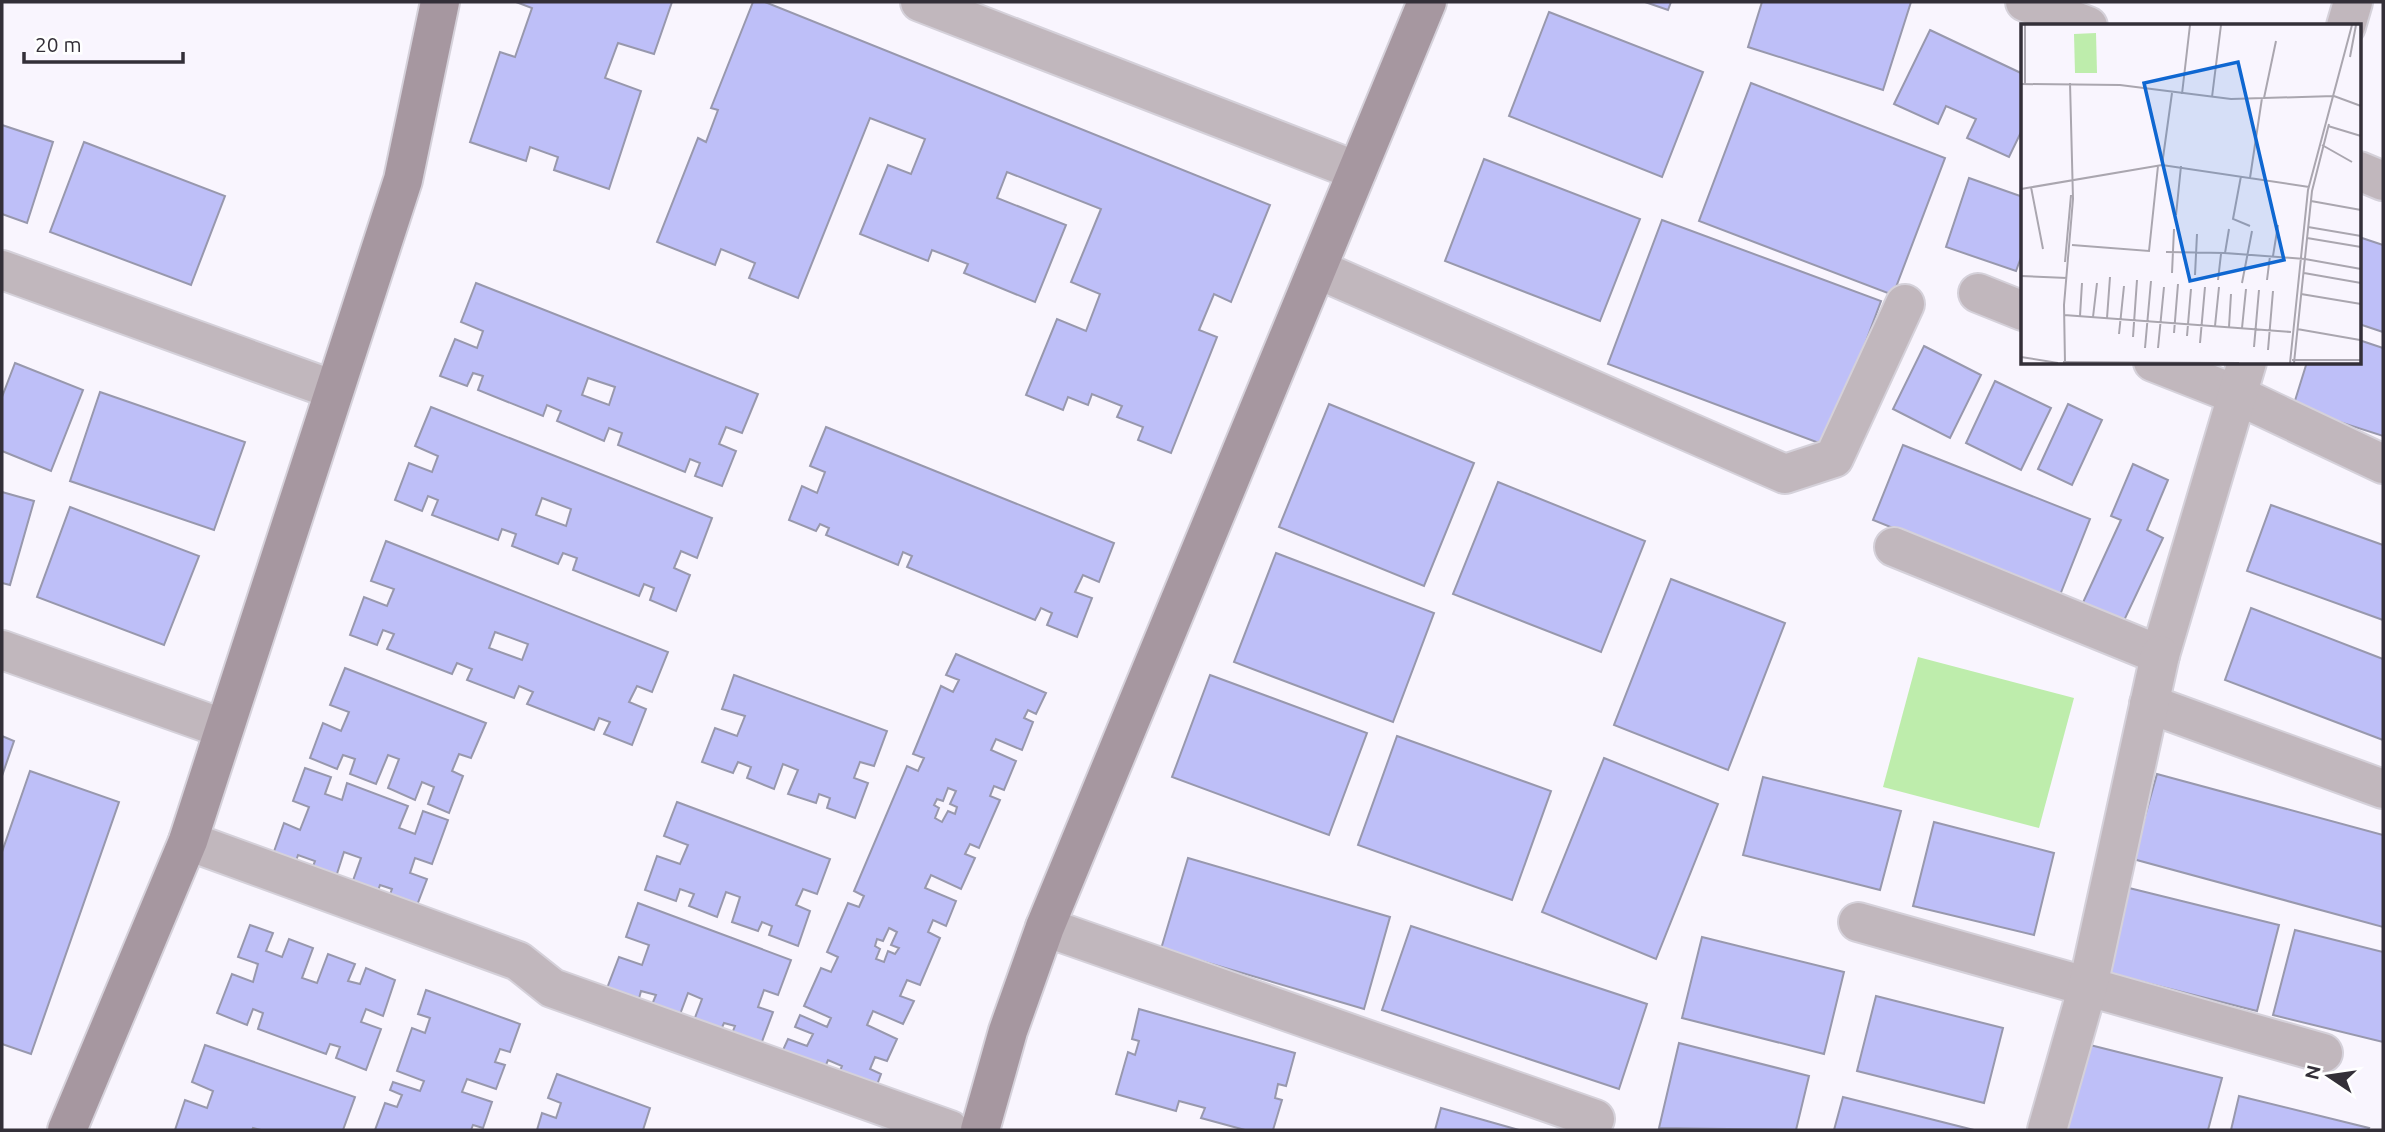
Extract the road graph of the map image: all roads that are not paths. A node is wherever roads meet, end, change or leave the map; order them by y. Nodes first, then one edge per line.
1 (440, 2) edge
2 (920, 2) edge
3 (1427, 2) edge
4 (2025, 2) edge
5 (2353, 2) edge
6 (2083, 24) edge
7 (2347, 24) edge
8 (1357, 171) junction
9 (2360, 171) edge
10 (2383, 181) edge
11 (1317, 268) junction
12 (2, 270) edge
13 (1978, 293) dead end
14 (1905, 304) dead end
15 (2021, 309) edge
16 (2163, 364) edge
17 (2242, 379) edge
18 (334, 390) junction
19 (2383, 464) edge
20 (1894, 547) dead end
21 (2, 650) edge
22 (2160, 655) junction
23 (2149, 704) junction
24 (222, 728) junction
25 (2383, 789) edge
26 (188, 841) junction
27 (1858, 922) dead end
28 (1045, 927) junction
29 (2088, 986) junction
30 (2323, 1053) dead end
31 (1595, 1119) dead end
32 (67, 1130) edge
33 (950, 1130) edge
34 (980, 1130) edge
35 (2047, 1130) edge

1 - 18 street
2 - 8 street
3 - 8 street
4 - 6 street
5 - 7 street
8 - 11 street
9 - 10 street
11 - 14 street
11 - 28 street
12 - 18 street
13 - 15 street
16 - 17 street
17 - 19 street
17 - 22 street
18 - 24 street
20 - 22 street
21 - 24 street
22 - 23 street
23 - 25 street
23 - 29 street
24 - 26 street
26 - 32 street
26 - 33 street
27 - 29 street
28 - 31 street
28 - 34 street
29 - 30 street
29 - 35 street

